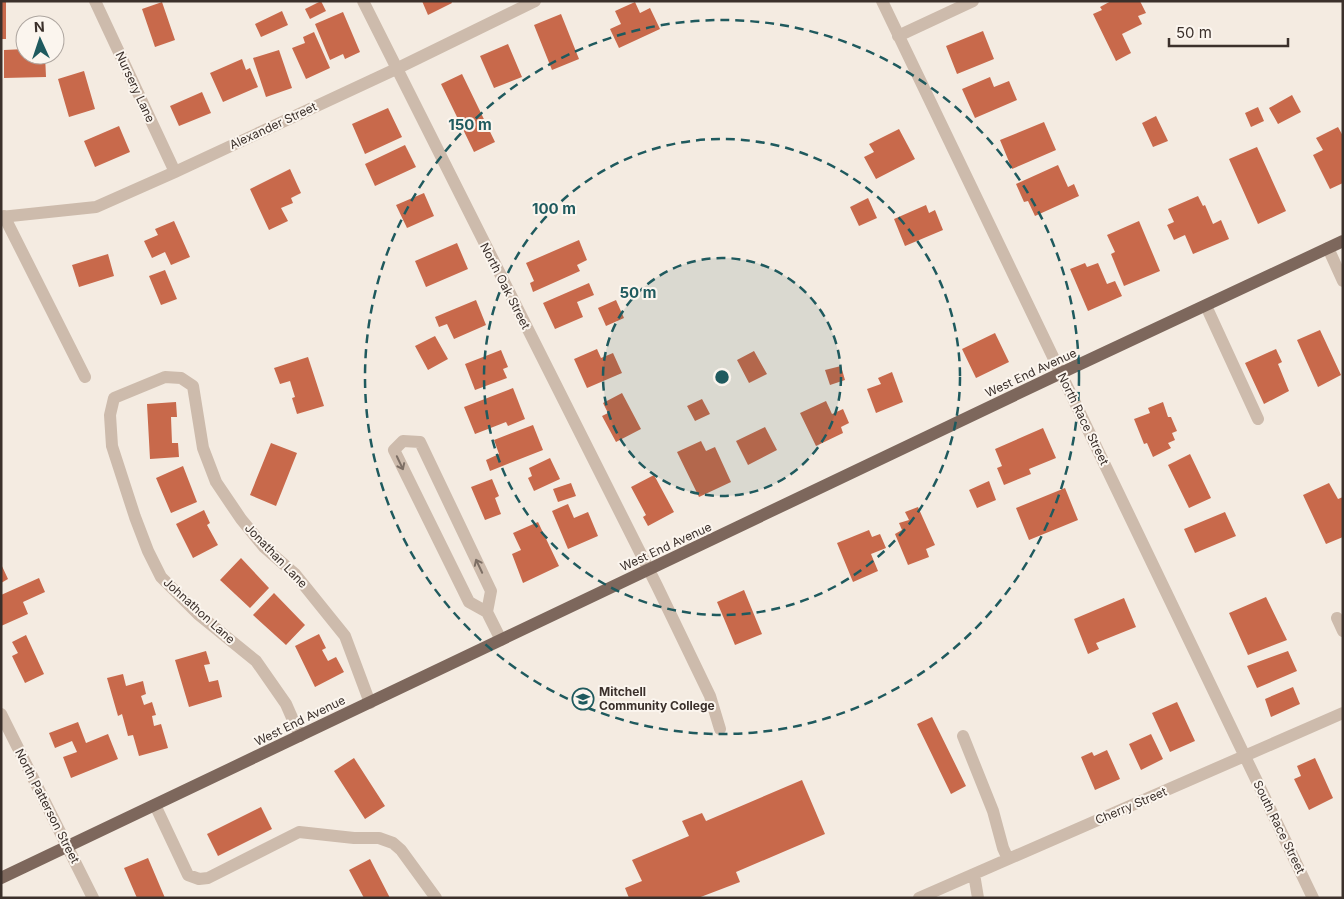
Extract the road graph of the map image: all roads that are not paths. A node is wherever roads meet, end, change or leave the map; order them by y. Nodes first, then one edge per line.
1 (95, 1) edge
2 (363, 1) edge
3 (535, 1) edge
4 (882, 1) edge
5 (973, 1) edge
6 (898, 36) junction
7 (396, 69) junction
8 (175, 172) junction
9 (3, 216) edge
10 (1343, 241) edge
11 (1328, 248) junction
12 (1343, 281) edge
13 (1206, 306) junction
14 (1061, 373) junction
15 (85, 377) dead end
16 (1258, 419) dead end
17 (121, 473) joint
18 (648, 570) junction
19 (487, 612) junction
20 (1337, 618) dead end
21 (1343, 631) edge
22 (501, 640) junction
23 (370, 703) junction
24 (1343, 713) edge
25 (1, 714) edge
26 (720, 729) dead end
27 (300, 736) junction
28 (963, 736) dead end
29 (1245, 756) junction
30 (155, 805) junction
31 (68, 846) junction
32 (1008, 859) junction
33 (974, 874) junction
34 (1, 878) edge
35 (93, 898) edge
36 (436, 898) edge
37 (919, 898) edge
38 (978, 898) edge
39 (1313, 898) edge

1 - 8 street, Nursery Lane
2 - 7 street, North Oak Street
3 - 7 street, Alexander Street
4 - 6 street, North Race Street
5 - 6 street
6 - 14 street, North Race Street
7 - 8 street, Alexander Street
7 - 18 street, North Oak Street
8 - 9 street, Alexander Street
9 - 15 street
10 - 11 main road, West End Avenue
11 - 12 street
11 - 13 main road, West End Avenue
13 - 14 main road, West End Avenue
13 - 16 street
14 - 18 main road, West End Avenue
14 - 29 street, North Race Street
17 - 23 street, Jonathan Lane
17 - 27 street, Johnathon Lane
18 - 22 main road, West End Avenue
18 - 26 street, North Oak Street
19 -> 19 street
19 - 22 street
20 - 21 street
22 - 23 main road, West End Avenue
23 - 27 main road, West End Avenue
24 - 29 street, Cherry Street
25 - 31 street, North Patterson Street
27 - 30 main road, West End Avenue
28 - 32 street
29 - 32 street, Cherry Street
29 - 39 street, South Race Street
30 - 31 main road, West End Avenue
30 - 36 street
31 - 34 main road, West End Avenue
31 - 35 street, North Patterson Street
32 - 33 street, Cherry Street
33 - 37 street, Cherry Street
33 - 38 street

